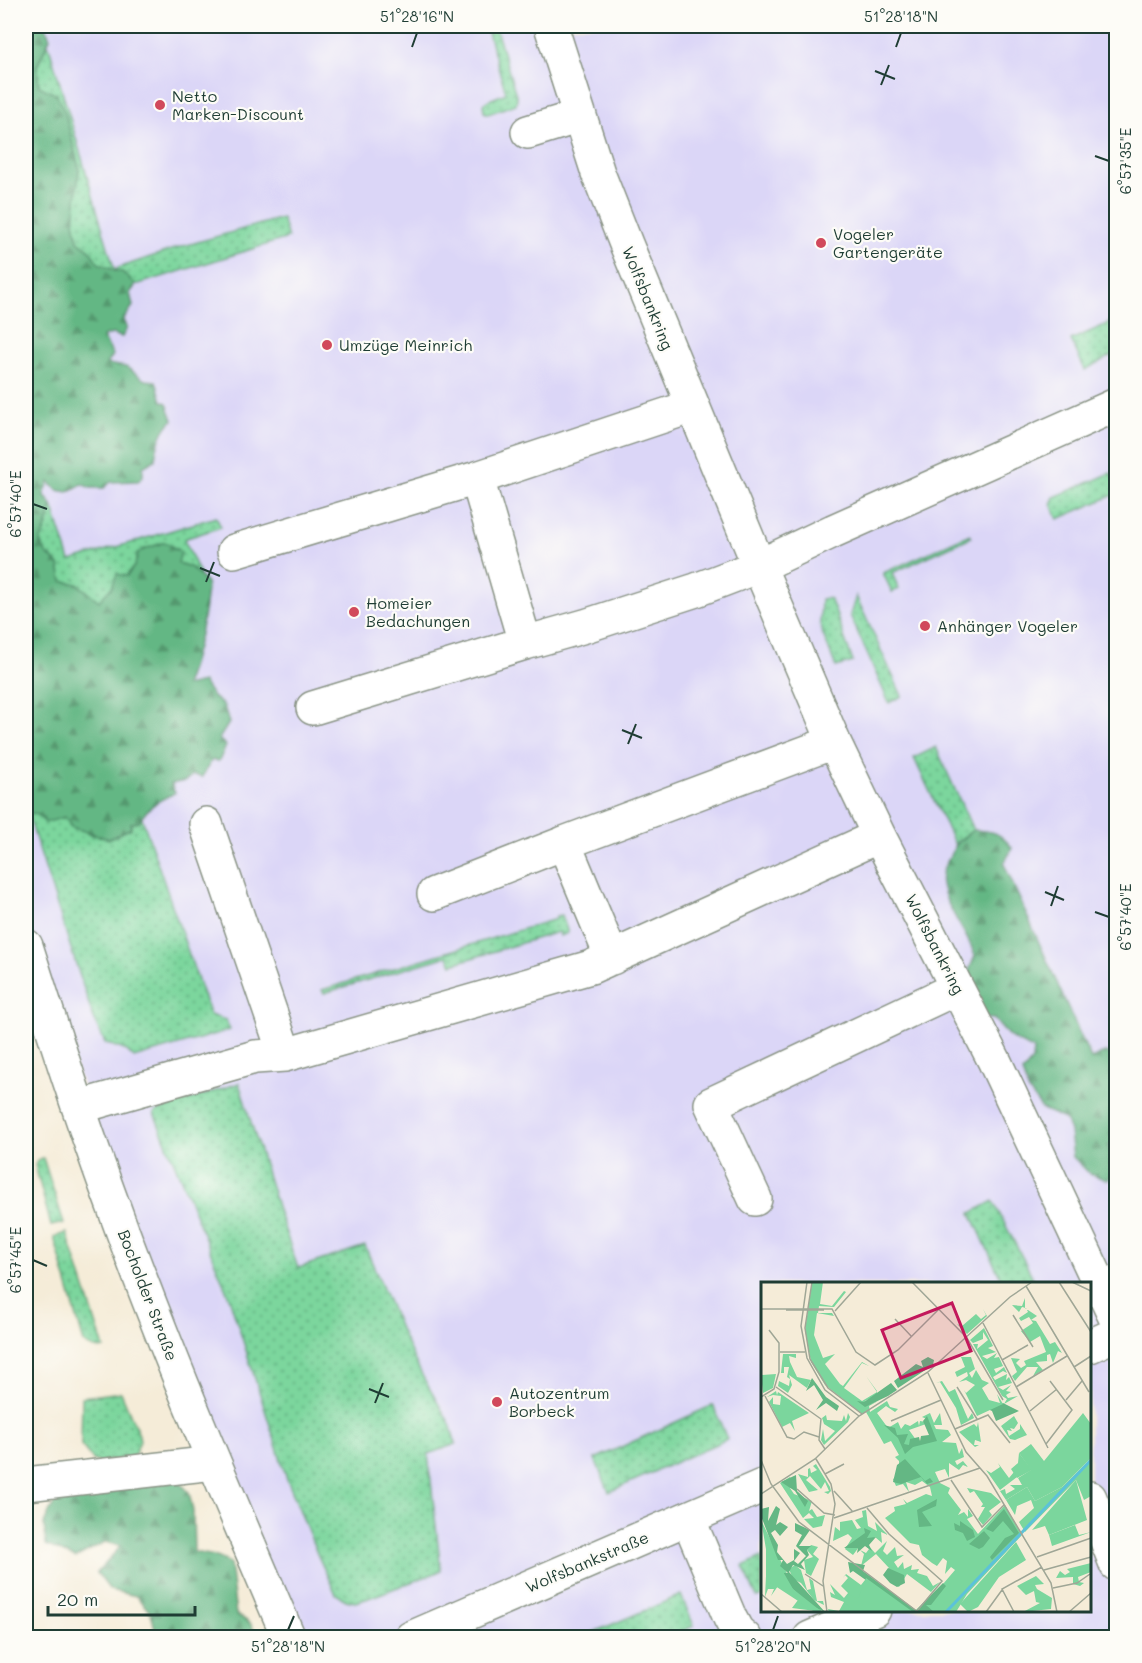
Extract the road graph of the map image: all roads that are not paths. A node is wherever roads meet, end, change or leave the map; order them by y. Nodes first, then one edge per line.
1 (551, 26) edge
2 (580, 116) junction
3 (528, 132) dead end
4 (1116, 405) edge
5 (693, 406) junction
6 (477, 478) junction
7 (234, 551) dead end
8 (759, 566) junction
9 (525, 643) junction
10 (313, 708) dead end
11 (834, 742) junction
12 (206, 824) dead end
13 (879, 836) junction
14 (564, 843) junction
15 (434, 894) dead end
16 (26, 946) edge
17 (612, 958) junction
18 (957, 988) junction
19 (285, 1055) junction
20 (79, 1107) junction
21 (755, 1199) dead end
22 (1116, 1319) edge
23 (1116, 1334) edge
24 (1091, 1345) edge
25 (214, 1463) junction
26 (26, 1484) edge
27 (761, 1486) edge
28 (1092, 1512) edge
29 (688, 1518) junction
30 (1116, 1564) edge
31 (872, 1612) edge
32 (289, 1638) edge
33 (411, 1638) edge
34 (745, 1638) edge
35 (810, 1638) edge

1 - 2 street, Wolfsbankring
2 - 3 street
2 - 5 street, Wolfsbankring
4 - 8 street
5 - 6 street
5 - 8 street, Wolfsbankring
6 - 7 street
6 - 9 street
8 - 9 street
8 - 11 street, Wolfsbankring
9 - 10 street
11 - 13 street, Wolfsbankring
11 - 14 street
12 - 19 street
13 - 17 street
13 - 18 street, Wolfsbankring
14 - 15 street
14 - 17 street
16 - 20 street, Bocholder Straße
17 - 19 street
18 - 21 street
18 - 22 street, Wolfsbankring
19 - 20 street
20 - 25 street, Bocholder Straße
23 - 24 street
25 - 26 street
25 - 32 street, Bocholder Straße
27 - 29 street, Wolfsbankstraße
28 - 30 street
29 - 33 street, Wolfsbankstraße
29 - 34 street
31 - 35 street

